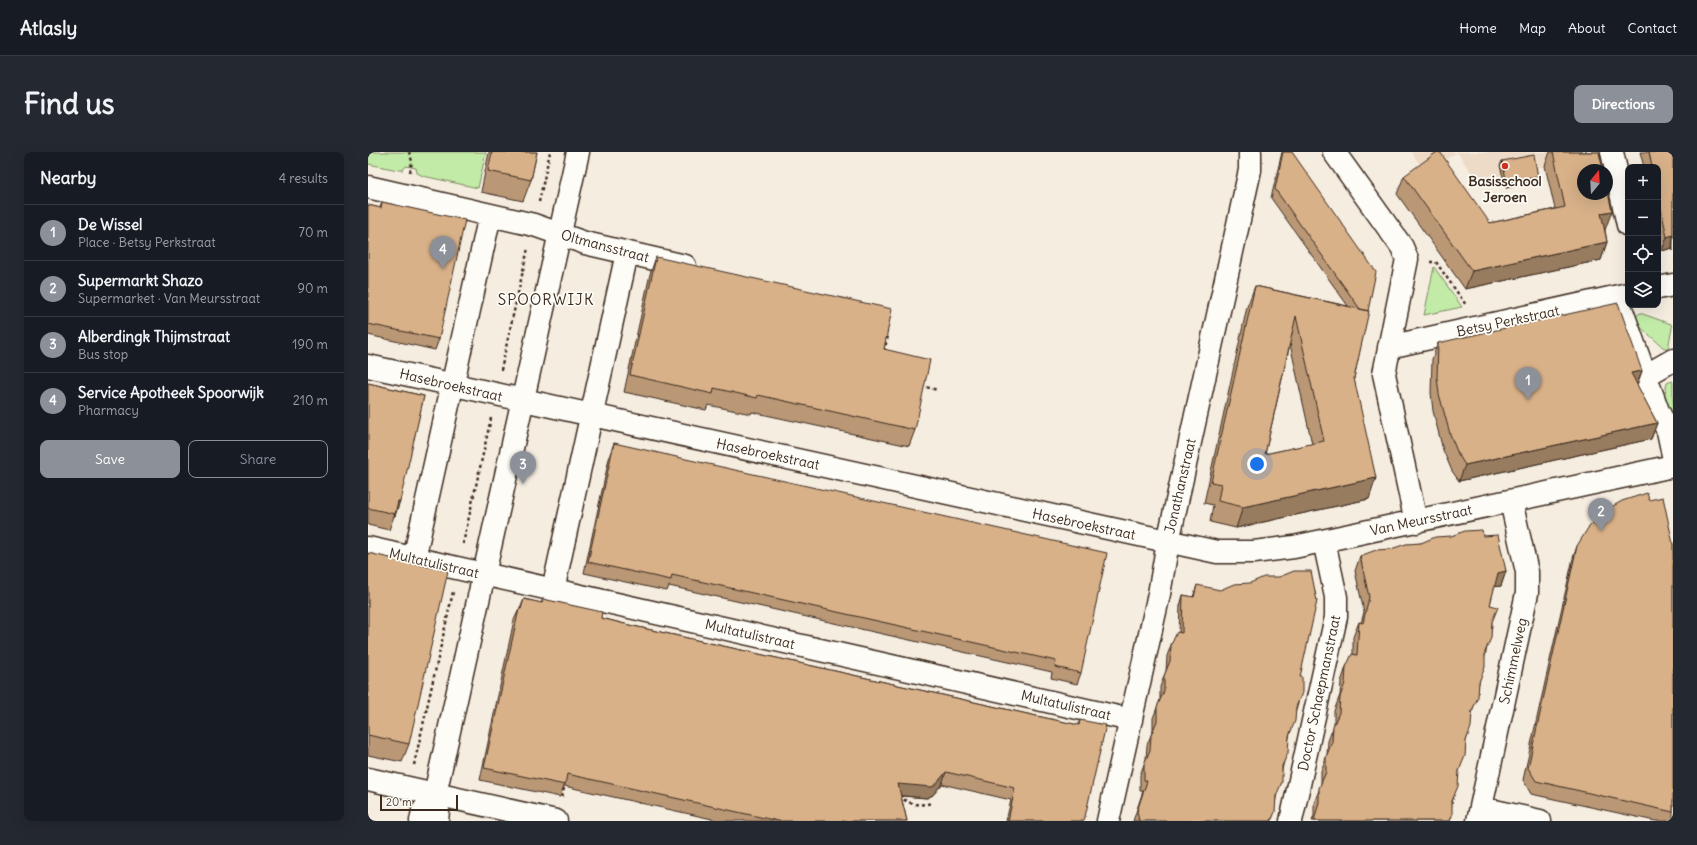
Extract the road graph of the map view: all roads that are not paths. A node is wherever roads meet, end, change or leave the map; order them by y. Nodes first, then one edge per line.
1 (578, 152) edge
2 (1250, 152) edge
3 (1334, 152) edge
4 (1612, 152) edge
5 (368, 188) edge
6 (1625, 211) edge
7 (490, 215) junction
8 (560, 234) junction
9 (627, 253) junction
10 (708, 271) edge
11 (1623, 296) edge
12 (1389, 347) junction
13 (1673, 360) edge
14 (368, 366) edge
15 (1646, 376) junction
16 (453, 385) junction
17 (522, 401) junction
18 (591, 416) junction
19 (1673, 455) edge
20 (1673, 466) edge
21 (1511, 501) junction
22 (1416, 522) junction
23 (1324, 541) junction
24 (1168, 542) junction
25 (368, 548) edge
26 (414, 559) junction
27 (484, 574) junction
28 (553, 590) junction
29 (1131, 720) junction
30 (368, 779) edge
31 (435, 794) junction
32 (1479, 814) edge
33 (421, 821) edge
34 (437, 821) edge
35 (556, 821) edge
36 (1108, 821) edge
37 (1291, 821) edge
38 (1540, 821) edge

1 - 8 street
2 - 24 street, Jonathanstraat
3 - 12 street
4 - 6 street
5 - 7 street, Oltmansstraat
7 - 8 street, Oltmansstraat
7 - 16 street
8 - 9 street, Oltmansstraat
8 - 17 street
9 - 10 street, Oltmansstraat
9 - 18 street
11 - 12 street, Betsy Perkstraat
11 - 15 street
12 - 22 street
13 - 15 street
14 - 16 street, Hasebroekstraat
15 - 19 street
16 - 17 street, Hasebroekstraat
16 - 26 street
17 - 18 street, Hasebroekstraat
17 - 27 street
18 - 24 street, Hasebroekstraat
18 - 28 street
20 - 21 street, Van Meursstraat
21 - 22 street, Van Meursstraat
21 - 32 street, Schimmelweg
22 - 23 street, Van Meursstraat
23 - 24 street, Van Meursstraat
23 - 37 street, Doctor Schaepmanstraat
24 - 29 street, Jonathanstraat
25 - 26 street, Multatulistraat
26 - 27 street, Multatulistraat
27 - 28 street, Multatulistraat
27 - 31 street
28 - 29 street, Multatulistraat
29 - 36 street, Jonathanstraat
30 - 31 street
31 - 33 street
31 - 34 street
31 - 35 street
32 - 38 street

